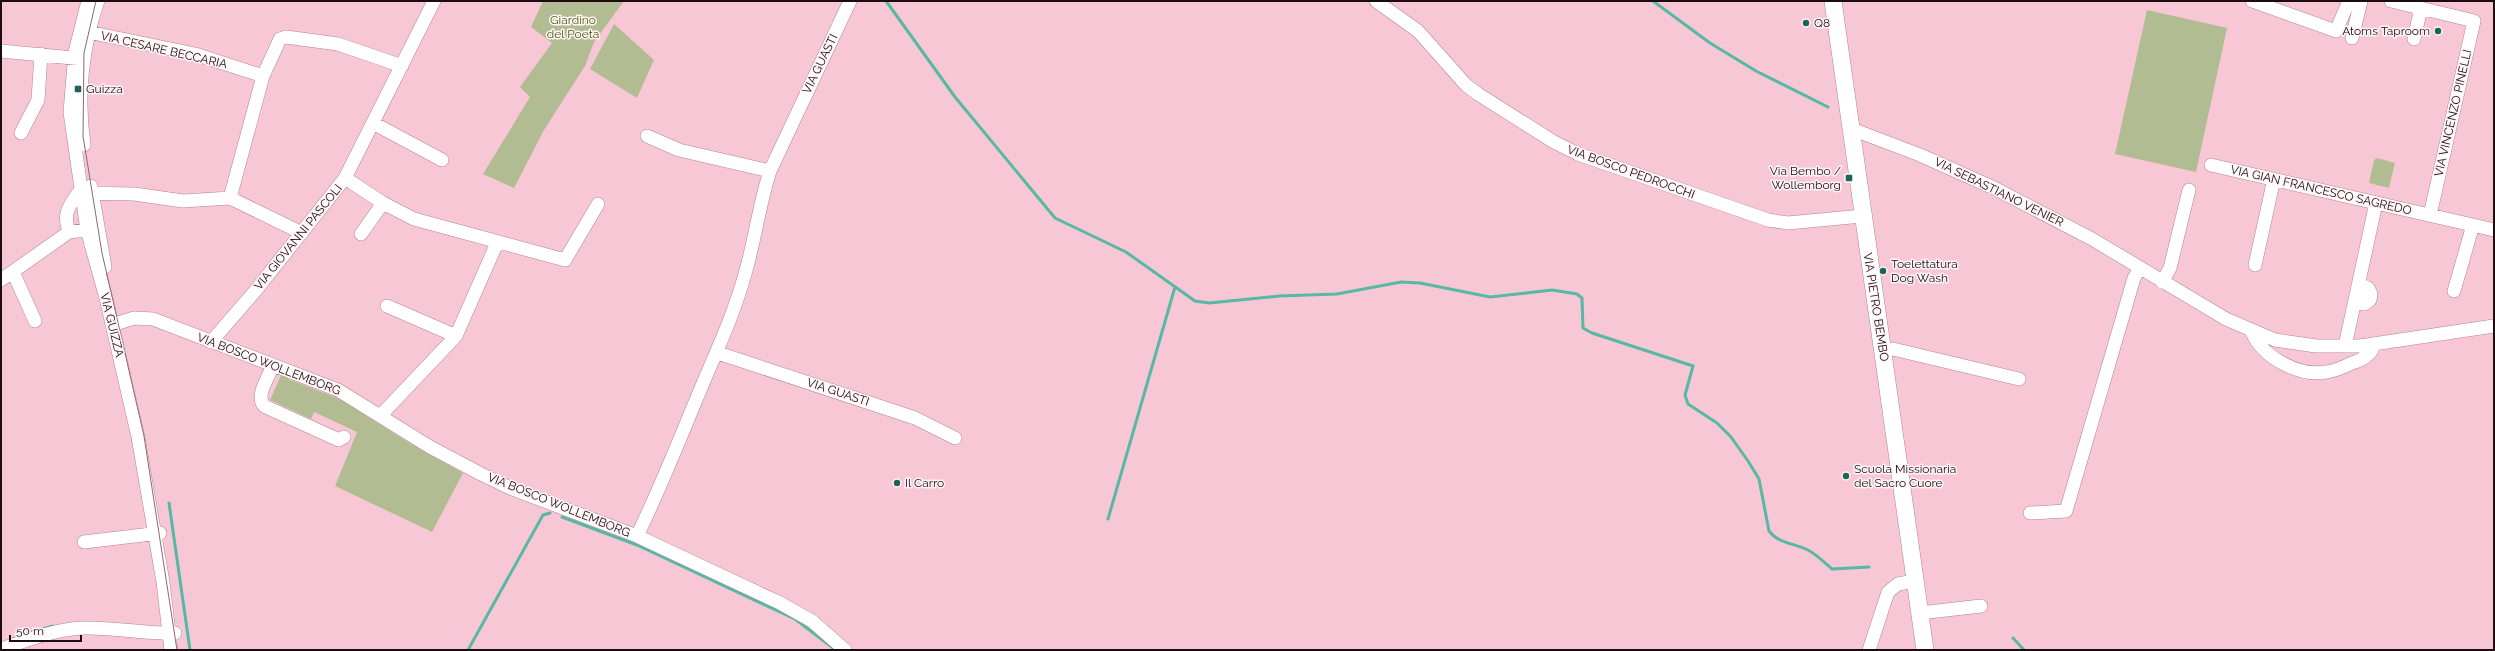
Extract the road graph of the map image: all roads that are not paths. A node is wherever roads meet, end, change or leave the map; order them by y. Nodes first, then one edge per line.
1 (88, 1) edge
2 (98, 1) edge
3 (434, 1) edge
4 (850, 1) edge
5 (1376, 1) edge
6 (1833, 1) edge
7 (2252, 1) edge
8 (2349, 1) edge
9 (2361, 1) edge
10 (2391, 1) edge
11 (2421, 8) junction
12 (88, 32) junction
13 (2352, 38) dead end
14 (2414, 39) dead end
15 (1, 51) edge
16 (41, 54) junction
17 (79, 58) junction
18 (402, 66) junction
19 (263, 76) junction
20 (372, 123) junction
21 (1851, 132) junction
22 (22, 133) dead end
23 (647, 136) dead end
24 (442, 160) dead end
25 (2211, 165) dead end
26 (770, 171) junction
27 (345, 178) junction
28 (2274, 179) junction
29 (2189, 190) dead end
30 (87, 192) junction
31 (230, 198) junction
32 (383, 203) junction
33 (2376, 203) junction
34 (598, 204) dead end
35 (2430, 215) junction
36 (1862, 216) junction
37 (2473, 225) junction
38 (92, 230) junction
39 (2494, 230) edge
40 (69, 232) junction
41 (302, 234) junction
42 (361, 234) dead end
43 (497, 243) junction
44 (2255, 265) dead end
45 (2140, 268) junction
46 (13, 272) junction
47 (1, 280) edge
48 (2162, 282) junction
49 (2454, 291) dead end
50 (388, 306) dead end
51 (35, 322) dead end
52 (115, 324) junction
53 (2494, 326) edge
54 (2252, 332) junction
55 (456, 336) junction
56 (211, 342) junction
57 (2374, 344) junction
58 (2345, 346) junction
59 (1882, 350) junction
60 (718, 353) junction
61 (273, 365) junction
62 (2019, 379) dead end
63 (381, 415) junction
64 (344, 437) dead end
65 (955, 438) dead end
66 (2030, 513) dead end
67 (157, 533) junction
68 (637, 536) junction
69 (84, 542) dead end
70 (1915, 581) junction
71 (1981, 606) dead end
72 (1920, 613) junction
73 (172, 633) junction
74 (1, 649) edge
75 (172, 650) edge
76 (177, 650) edge
77 (845, 650) edge
78 (1869, 650) edge
79 (1925, 650) edge

1 - 17 street, VIA GUIZZA
2 - 12 street, VIA GUIZZA
3 - 18 street, VIA GIOVANNI PASCOLI
4 - 26 street, VIA GUASTI
5 - 36 street, VIA BOSCO PEDROCCHI
6 - 21 main road, VIA PIETRO BEMBO
7 - 8 street
9 - 13 street
10 - 11 street, VIA VINCENZO PINELLI
11 - 14 street
11 - 35 street, VIA VINCENZO PINELLI
12 - 17 street, VIA GUIZZA
12 - 19 street, VIA CESARE BECCARIA
15 - 16 street
16 - 17 street
16 - 22 street
17 - 30 street, VIA GUIZZA
18 - 19 street
18 - 20 street, VIA GIOVANNI PASCOLI
19 - 31 street
20 - 24 street
20 - 27 street, VIA GIOVANNI PASCOLI
21 - 36 main road, VIA PIETRO BEMBO
21 - 45 street, VIA SEBASTIANO VENIER
23 - 26 street
25 - 28 street, VIA GIAN FRANCESCO SAGREDO
26 - 60 street, VIA GUASTI
27 - 32 street
27 - 41 street, VIA GIOVANNI PASCOLI
28 - 33 street, VIA GIAN FRANCESCO SAGREDO
28 - 44 street
29 - 48 street
30 - 31 street
30 - 38 street, VIA GUIZZA
30 - 40 street
31 - 41 street
32 - 42 street
32 - 43 street
33 - 35 street, VIA GIAN FRANCESCO SAGREDO
33 - 58 street
34 - 43 street
35 - 37 street
36 - 59 main road, VIA PIETRO BEMBO
37 - 39 street
37 - 49 street
38 - 40 street
38 - 52 street, VIA GUIZZA
40 - 46 street
41 - 56 street, VIA GIOVANNI PASCOLI
43 - 55 street
45 - 48 street, VIA SEBASTIANO VENIER
45 - 66 street
46 - 47 street
46 - 51 street
48 - 54 street, VIA SEBASTIANO VENIER
50 - 55 street
52 - 56 street, VIA BOSCO WOLLEMBORG
52 - 67 street, VIA GUIZZA
53 - 57 street, VIA SEBASTIANO VENIER
54 - 57 street, VIA SEBASTIANO VENIER
54 - 58 street, VIA SEBASTIANO VENIER
55 - 63 street
56 - 61 street, VIA BOSCO WOLLEMBORG
57 - 58 street, VIA SEBASTIANO VENIER
59 - 62 street
59 - 70 main road, VIA PIETRO BEMBO
60 - 65 street, VIA GUASTI
60 - 68 street, VIA GUASTI
61 - 63 street, VIA BOSCO WOLLEMBORG
61 - 64 street
63 - 68 street, VIA BOSCO WOLLEMBORG
67 - 69 street
67 - 73 street, VIA GUIZZA
68 - 77 street, VIA BOSCO WOLLEMBORG
70 - 72 main road, VIA PIETRO BEMBO
70 - 78 street
71 - 72 street
72 - 79 main road, VIA PIETRO BEMBO
73 - 74 street
73 - 75 street, VIA GUIZZA
73 - 76 street, VIA GUIZZA

